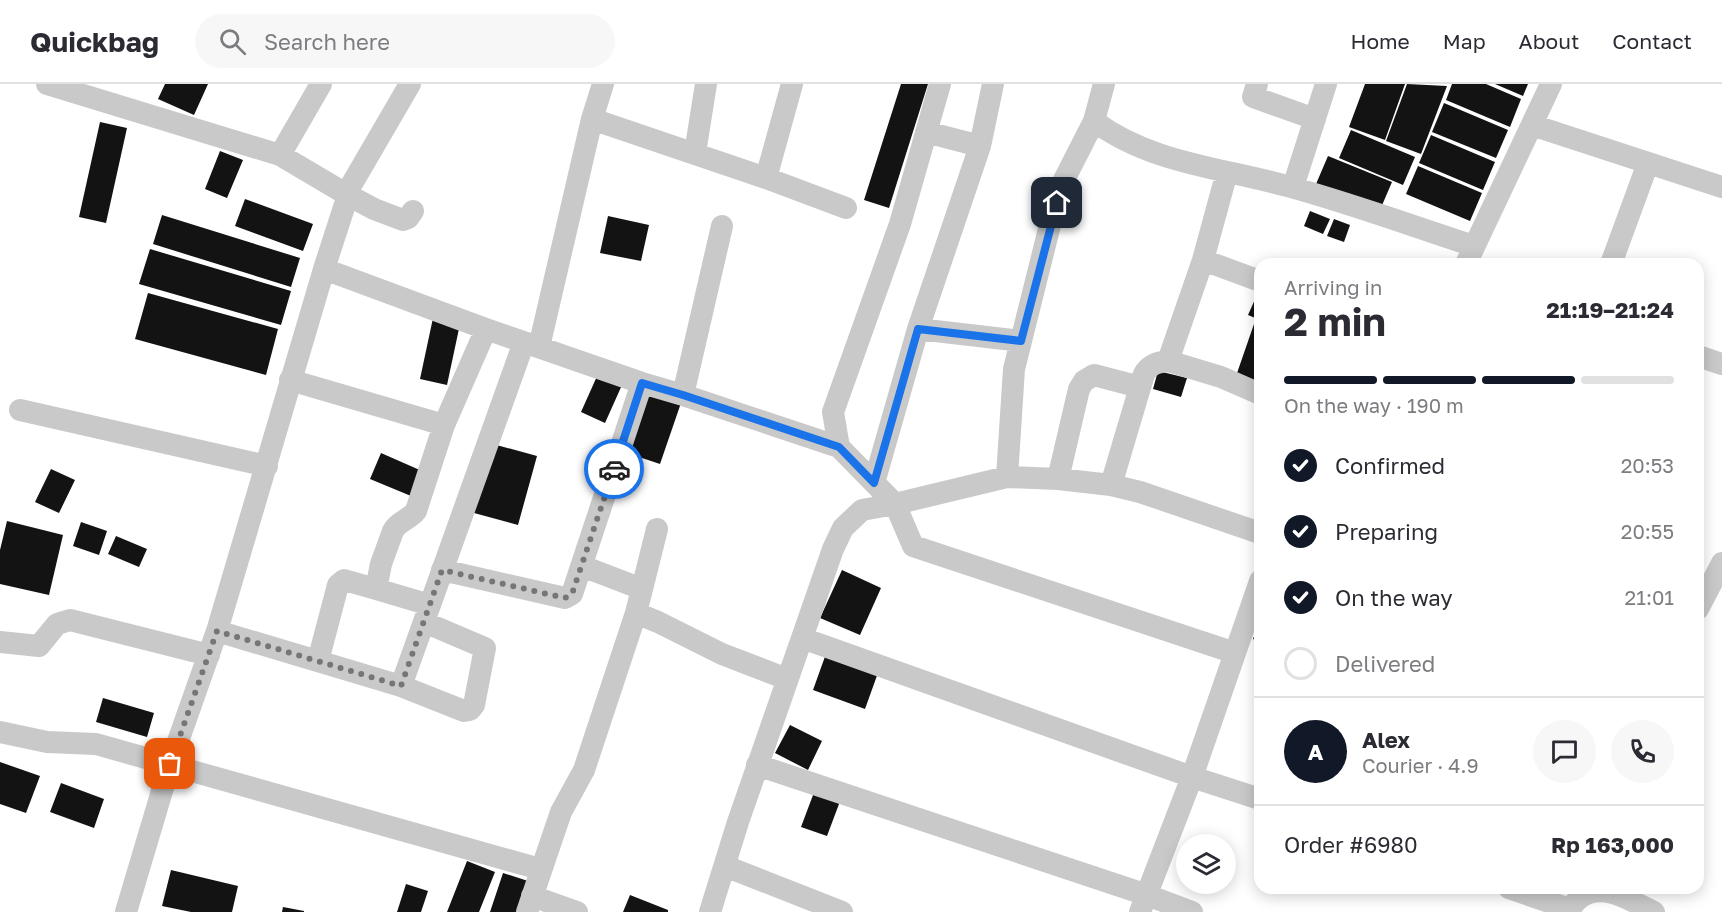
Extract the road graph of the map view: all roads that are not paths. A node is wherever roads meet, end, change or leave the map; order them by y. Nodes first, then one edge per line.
1 (47, 84) edge
2 (321, 84) edge
3 (410, 84) edge
4 (603, 84) edge
5 (706, 84) edge
6 (792, 84) edge
7 (940, 84) edge
8 (993, 84) edge
9 (1104, 84) edge
10 (1257, 84) edge
11 (1326, 84) edge
12 (1551, 84) edge
13 (592, 119) junction
14 (1315, 119) junction
15 (1094, 121) junction
16 (1532, 125) junction
17 (926, 132) junction
18 (980, 146) junction
19 (695, 153) junction
20 (280, 155) junction
21 (1648, 163) junction
22 (1227, 172) junction
23 (766, 178) junction
24 (1293, 187) junction
25 (1722, 187) edge
26 (346, 194) junction
27 (846, 208) dead end
28 (413, 211) dead end
29 (722, 226) dead end
30 (1470, 255) edge
31 (1613, 258) edge
32 (1203, 261) junction
33 (324, 269) junction
34 (1254, 279) edge
35 (486, 329) junction
36 (918, 329) junction
37 (1021, 341) junction
38 (532, 344) junction
39 (1704, 358) edge
40 (1168, 361) junction
41 (1722, 364) edge
42 (290, 380) junction
43 (642, 383) junction
44 (1140, 387) junction
45 (1254, 391) edge
46 (683, 395) junction
47 (20, 410) dead end
48 (444, 425) junction
49 (839, 447) junction
50 (267, 466) junction
51 (1007, 477) junction
52 (1058, 479) junction
53 (874, 483) junction
54 (1111, 485) junction
55 (895, 504) junction
56 (657, 529) dead end
57 (1254, 531) edge
58 (1722, 563) edge
59 (582, 566) junction
60 (442, 570) junction
61 (376, 589) junction
62 (642, 589) junction
63 (1254, 598) edge
64 (1704, 598) edge
65 (427, 613) junction
66 (636, 614) junction
67 (217, 631) junction
68 (802, 638) junction
69 (0, 642) edge
70 (1235, 652) junction
71 (208, 655) junction
72 (318, 661) junction
73 (787, 679) junction
74 (401, 686) junction
75 (0, 732) edge
76 (170, 764) junction
77 (758, 765) junction
78 (1192, 777) junction
79 (1254, 797) edge
80 (725, 866) junction
81 (540, 869) junction
82 (1525, 894) edge
83 (1590, 894) edge
84 (1616, 894) edge
85 (1143, 903) edge
86 (530, 904) edge
87 (1569, 910) edge
88 (126, 912) edge
89 (577, 912) edge
90 (710, 912) edge
91 (842, 912) edge
92 (1192, 912) edge
93 (1654, 912) edge

1 - 20 street
2 - 20 street
3 - 26 street
4 - 13 street
5 - 19 street
6 - 23 street
7 - 17 street
8 - 18 street
9 - 15 street
10 - 14 street
11 - 14 street
12 - 16 street
13 - 19 street
13 - 38 street
14 - 24 street
15 - 22 street
15 - 37 street
16 - 21 street
16 - 30 street
17 - 18 street
17 - 49 street
18 - 36 street
19 - 23 street
20 - 26 street
21 - 25 street
21 - 31 street
22 - 24 street
22 - 32 street
23 - 27 street
24 - 30 street
26 - 28 street
26 - 33 street
29 - 46 street
32 - 34 street
32 - 40 street
33 - 35 street
33 - 42 street
35 - 38 street
35 - 48 street
36 - 37 street
36 - 53 street
37 - 51 street
38 - 43 street
38 - 60 street
39 - 41 street
40 - 44 street
40 - 45 street
42 - 48 street
42 - 50 street
43 - 46 street
43 - 59 street
44 - 52 street
44 - 54 street
46 - 49 street
47 - 50 street
48 - 61 street
49 - 53 street
50 - 67 street
51 - 52 street
51 - 55 street
52 - 54 street
53 - 55 street
54 - 57 street
55 - 68 street
55 - 70 street
56 - 62 street
58 - 64 street
59 - 60 street
59 - 62 street
60 - 65 street
61 - 65 street
61 - 72 street
62 - 66 street
63 - 70 street
65 - 74 street
65 - 74 street
66 - 73 street
66 - 81 street
67 - 71 street
67 - 72 street
68 - 73 street
68 - 78 street
69 - 71 street
70 - 78 street
71 - 76 street
72 - 74 street
73 - 77 street
75 - 76 street
76 - 81 street
76 - 88 street
77 - 80 street
77 - 85 street
78 - 79 street
78 - 85 street
80 - 90 street
80 - 91 street
81 - 86 street
82 - 87 street
83 - 87 street
84 - 93 street
85 - 92 street
86 - 89 street

